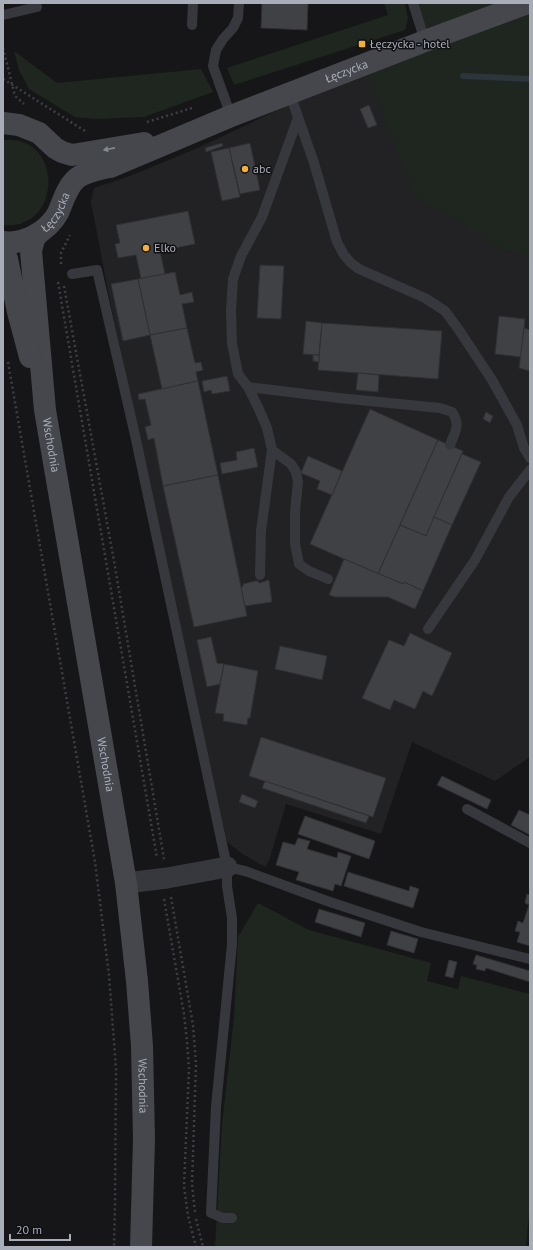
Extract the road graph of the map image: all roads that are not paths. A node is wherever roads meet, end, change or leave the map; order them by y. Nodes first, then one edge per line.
1 (193, 3) edge
2 (239, 3) edge
3 (413, 3) edge
4 (528, 3) edge
5 (37, 7) dead end
6 (504, 7) edge
7 (3, 15) edge
8 (192, 25) dead end
9 (425, 41) junction
10 (290, 94) junction
11 (227, 106) junction
12 (13, 117) edge
13 (298, 118) junction
14 (188, 133) junction
15 (55, 148) junction
16 (63, 200) junction
17 (38, 234) junction
18 (3, 242) edge
19 (3, 252) edge
20 (72, 274) dead end
21 (248, 387) junction
22 (46, 410) junction
23 (450, 445) dead end
24 (272, 450) junction
25 (530, 458) edge
26 (530, 470) edge
27 (260, 575) dead end
28 (328, 579) dead end
29 (428, 629) dead end
30 (467, 809) dead end
31 (530, 843) edge
32 (227, 868) junction
33 (126, 883) junction
34 (530, 959) edge
35 (232, 1218) dead end
36 (141, 1247) edge

1 - 8 lane
2 - 11 lane
3 - 9 lane
4 - 6 street, Łęczycka
5 - 7 lane
6 - 9 street, Łęczycka
9 - 10 street, Łęczycka
10 - 11 street, Łęczycka
10 - 13 lane
11 - 14 street, Łęczycka
12 - 15 street, Łęczycka
13 - 21 lane
13 - 25 lane
14 -> 15 street, Łęczycka
14 - 16 street, Łęczycka
15 - 16 street
16 - 17 street, Łęczycka
17 - 18 street, Łęczycka
17 - 22 street, Wschodnia
19 - 22 street
20 - 32 lane
21 - 23 lane
21 - 24 lane
22 - 33 street, Wschodnia
24 - 27 lane
24 - 28 lane
26 - 29 lane
30 - 31 lane
32 - 33 street
32 - 34 lane
32 - 35 lane
33 - 36 street, Wschodnia

